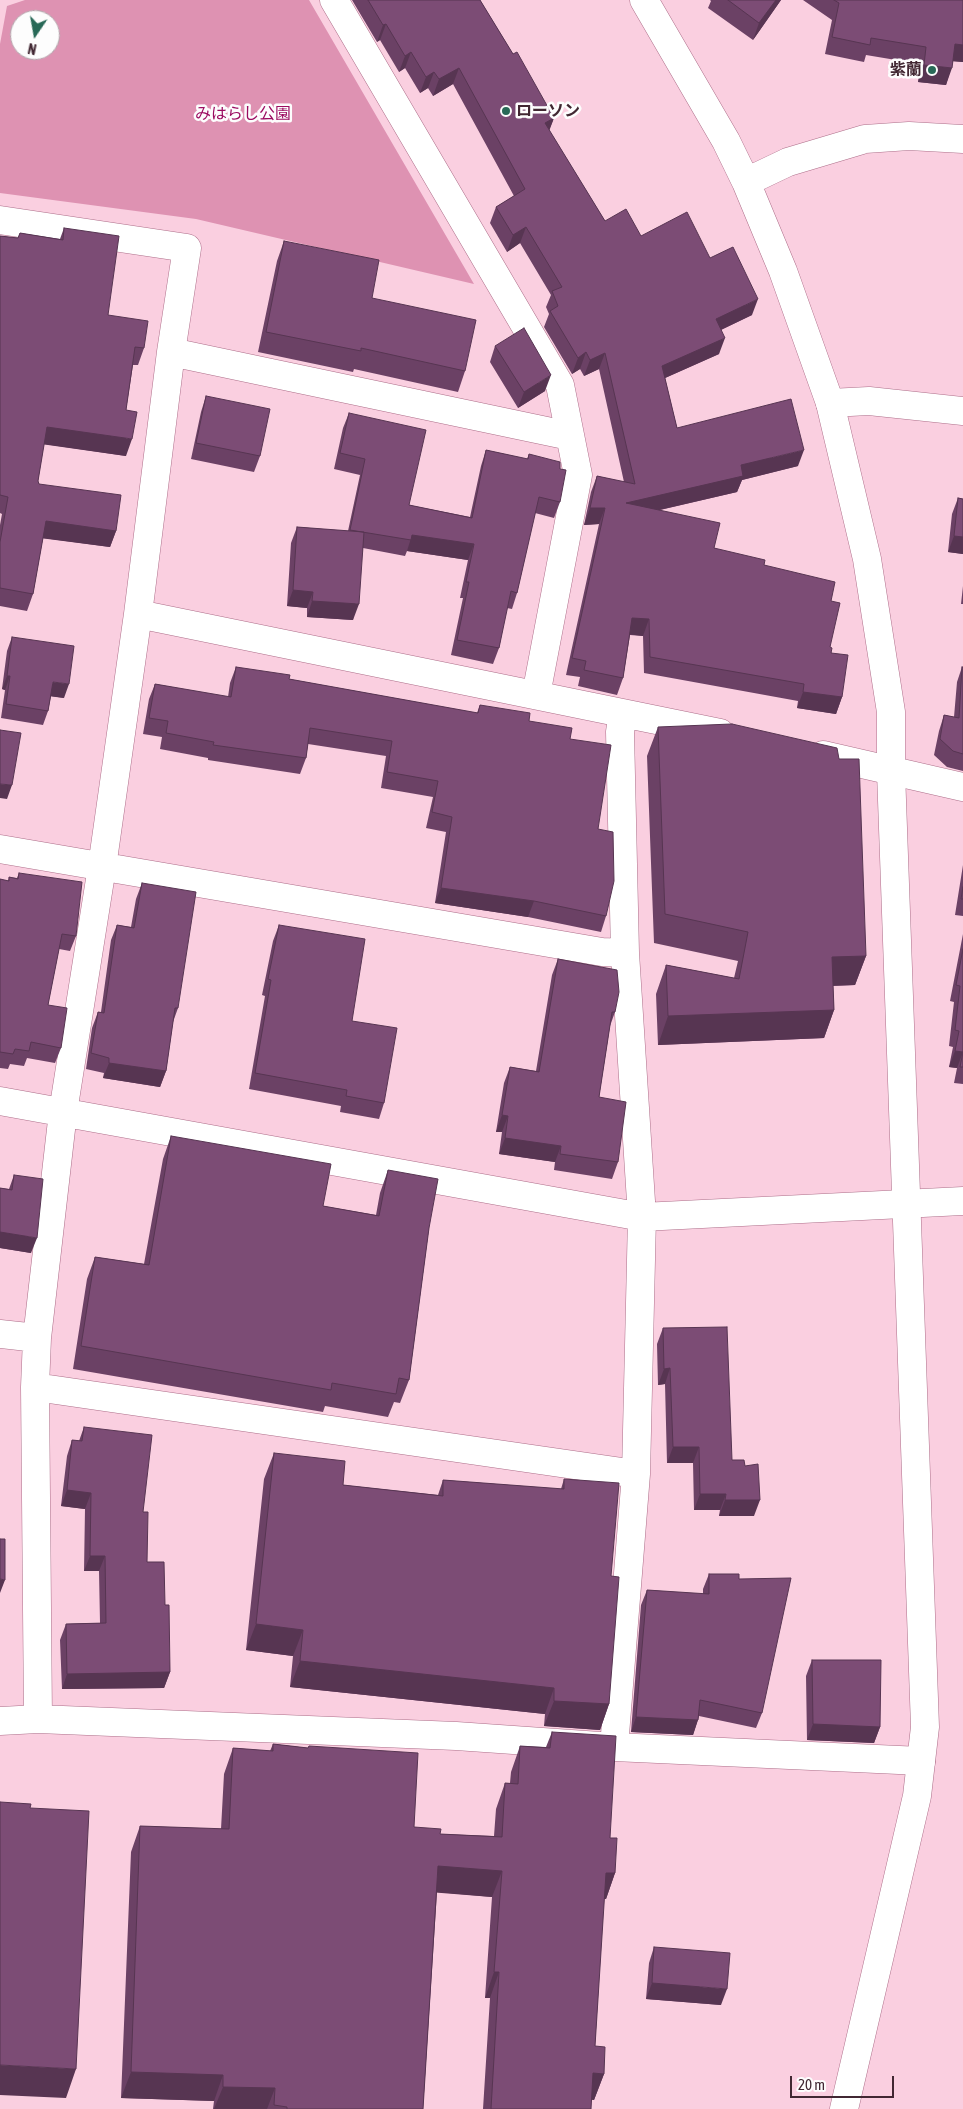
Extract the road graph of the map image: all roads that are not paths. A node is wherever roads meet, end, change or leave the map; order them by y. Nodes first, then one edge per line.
1 (334, 0) edge
2 (644, 0) edge
3 (963, 139) edge
4 (746, 182) junction
5 (0, 220) edge
6 (171, 352) junction
7 (830, 403) junction
8 (963, 411) edge
9 (570, 436) junction
10 (138, 614) junction
11 (536, 695) junction
12 (623, 713) junction
13 (740, 738) edge
14 (799, 750) edge
15 (891, 772) junction
16 (963, 787) edge
17 (0, 849) edge
18 (102, 867) junction
19 (625, 953) junction
20 (0, 1101) edge
21 (64, 1112) junction
22 (963, 1201) edge
23 (906, 1203) junction
24 (642, 1218) junction
25 (0, 1334) edge
26 (37, 1338) junction
27 (35, 1387) junction
28 (636, 1474) junction
29 (38, 1720) junction
30 (0, 1721) edge
31 (614, 1747) junction
32 (921, 1761) junction
33 (844, 2109) edge

1 - 9 street
2 - 4 street
3 - 4 street
4 - 7 street
5 - 6 street
6 - 9 street
6 - 10 street
7 - 8 street
7 - 15 street
9 - 11 street
10 - 11 street
10 - 18 street
11 - 12 street
12 - 13 street
12 - 19 street
14 - 15 street
15 - 16 street
15 - 23 street
17 - 18 street
18 - 19 street
18 - 21 street
19 - 24 street
20 - 21 street
21 - 24 street
21 - 26 street
22 - 23 street
23 - 24 street
23 - 32 street
24 - 28 street
25 - 26 street
26 - 27 street
27 - 28 street
27 - 29 street
28 - 31 street
29 - 30 street
29 - 31 street
31 - 32 street
32 - 33 street

